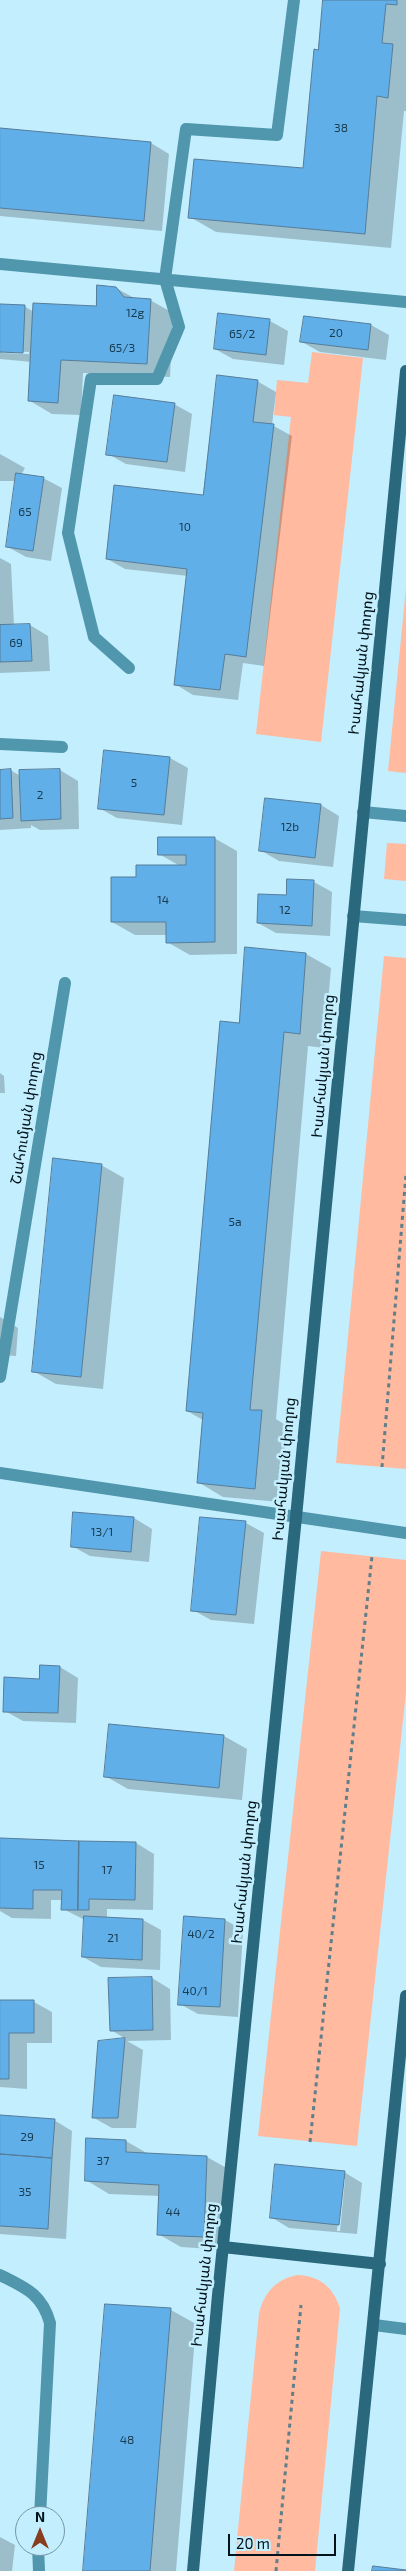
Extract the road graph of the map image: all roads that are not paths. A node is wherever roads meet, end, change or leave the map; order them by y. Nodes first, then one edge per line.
1 (294, 0) edge
2 (0, 264) edge
3 (165, 279) junction
4 (406, 302) edge
5 (406, 371) edge
6 (129, 668) dead end
7 (0, 744) edge
8 (62, 747) dead end
9 (363, 812) junction
10 (406, 816) edge
11 (353, 916) junction
12 (406, 920) edge
13 (65, 983) dead end
14 (0, 1377) edge
15 (0, 1473) edge
16 (296, 1517) junction
17 (406, 1533) edge
18 (406, 1996) edge
19 (223, 2247) junction
20 (380, 2264) junction
21 (0, 2275) edge
22 (374, 2325) junction
23 (406, 2329) edge
24 (41, 2506) edge
25 (38, 2556) edge
26 (39, 2571) edge
27 (193, 2571) edge
28 (348, 2571) edge

1 - 3 street
2 - 3 street
3 - 4 street
3 - 6 street
5 - 9 street, Իսահակյան փողոց
7 - 8 street
9 - 10 street
9 - 11 street, Իսահակյան փողոց
11 - 12 street
11 - 16 street, Իսահակյան փողոց
13 - 14 street, Շահումյան փողոց
15 - 16 street
16 - 17 street
16 - 19 street, Իսահակյան փողոց
18 - 20 street
19 - 20 street
19 - 27 street, Իսահակյան փողոց
20 - 22 street
21 - 24 street
22 - 23 street
22 - 28 street
25 - 26 street

